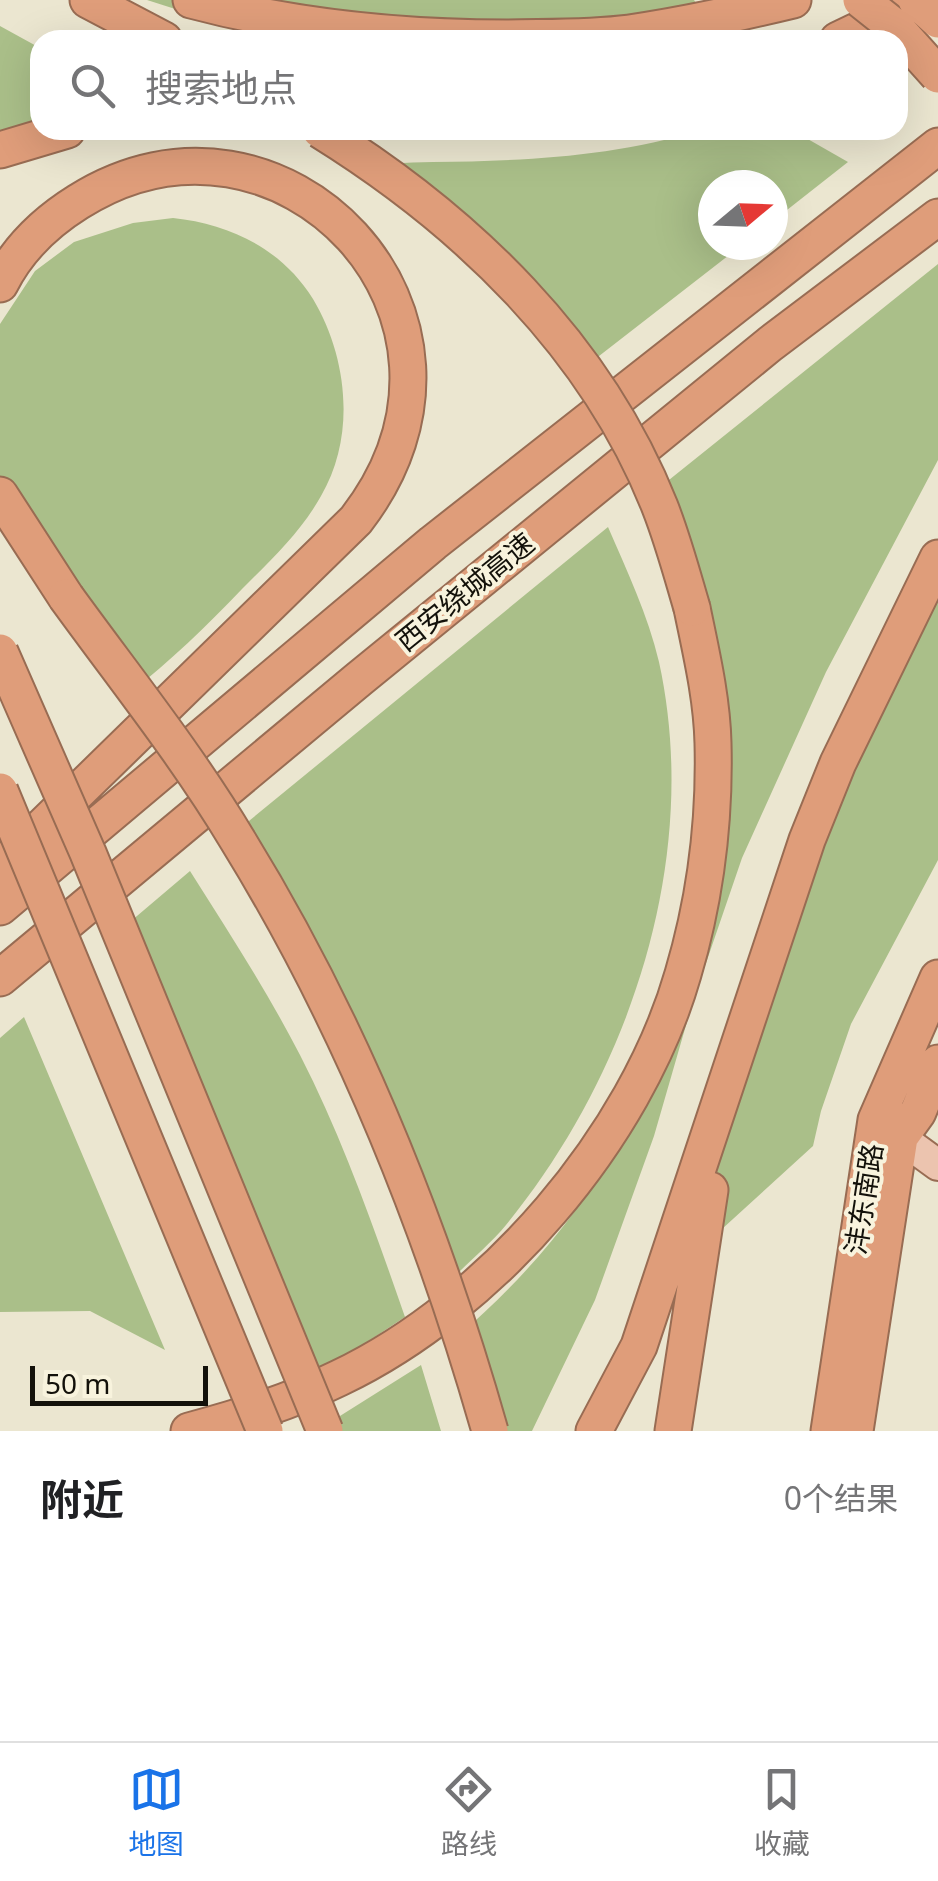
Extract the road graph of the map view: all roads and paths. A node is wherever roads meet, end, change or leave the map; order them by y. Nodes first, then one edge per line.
1 (88, 0) edge
2 (191, 0) edge
3 (793, 0) edge
4 (861, 0) edge
5 (917, 0) edge
6 (938, 20) edge
7 (145, 30) edge
8 (343, 30) edge
9 (650, 30) edge
10 (858, 30) edge
11 (898, 30) edge
12 (908, 42) edge
13 (938, 75) edge
14 (34, 140) edge
15 (336, 140) edge
16 (938, 146) edge
17 (0, 150) edge
18 (938, 216) edge
19 (0, 284) edge
20 (0, 495) edge
21 (938, 558) edge
22 (0, 652) edge
23 (0, 791) edge
24 (0, 868) edge
25 (0, 907) edge
26 (0, 978) edge
27 (938, 978) edge
28 (756, 989) junction
29 (938, 1063) edge
30 (904, 1118) edge
31 (938, 1165) edge
32 (189, 1431) edge
33 (264, 1431) edge
34 (325, 1431) edge
35 (490, 1431) edge
36 (594, 1431) edge
37 (673, 1431) edge
38 (828, 1431) edge
39 (856, 1431) edge

1 - 7 highway
2 - 8 highway
3 - 9 highway
4 - 11 highway, bridge
5 - 6 highway, bridge
5 - 10 highway
12 - 13 highway, bridge
14 - 17 highway
15 - 32 highway, bridge
16 - 25 highway, 西安绕城高速
18 - 26 highway, 西安绕城高速
19 - 24 highway
20 - 35 highway, bridge
21 - 28 highway
22 - 34 highway, bridge
23 - 33 highway, bridge
27 - 30 highway, 沣东南路
28 - 36 highway
28 - 37 highway
29 - 30 highway, 沣东南路
30 - 31 main road
30 - 38 highway, 沣东南路
30 - 39 highway, 沣东南路

